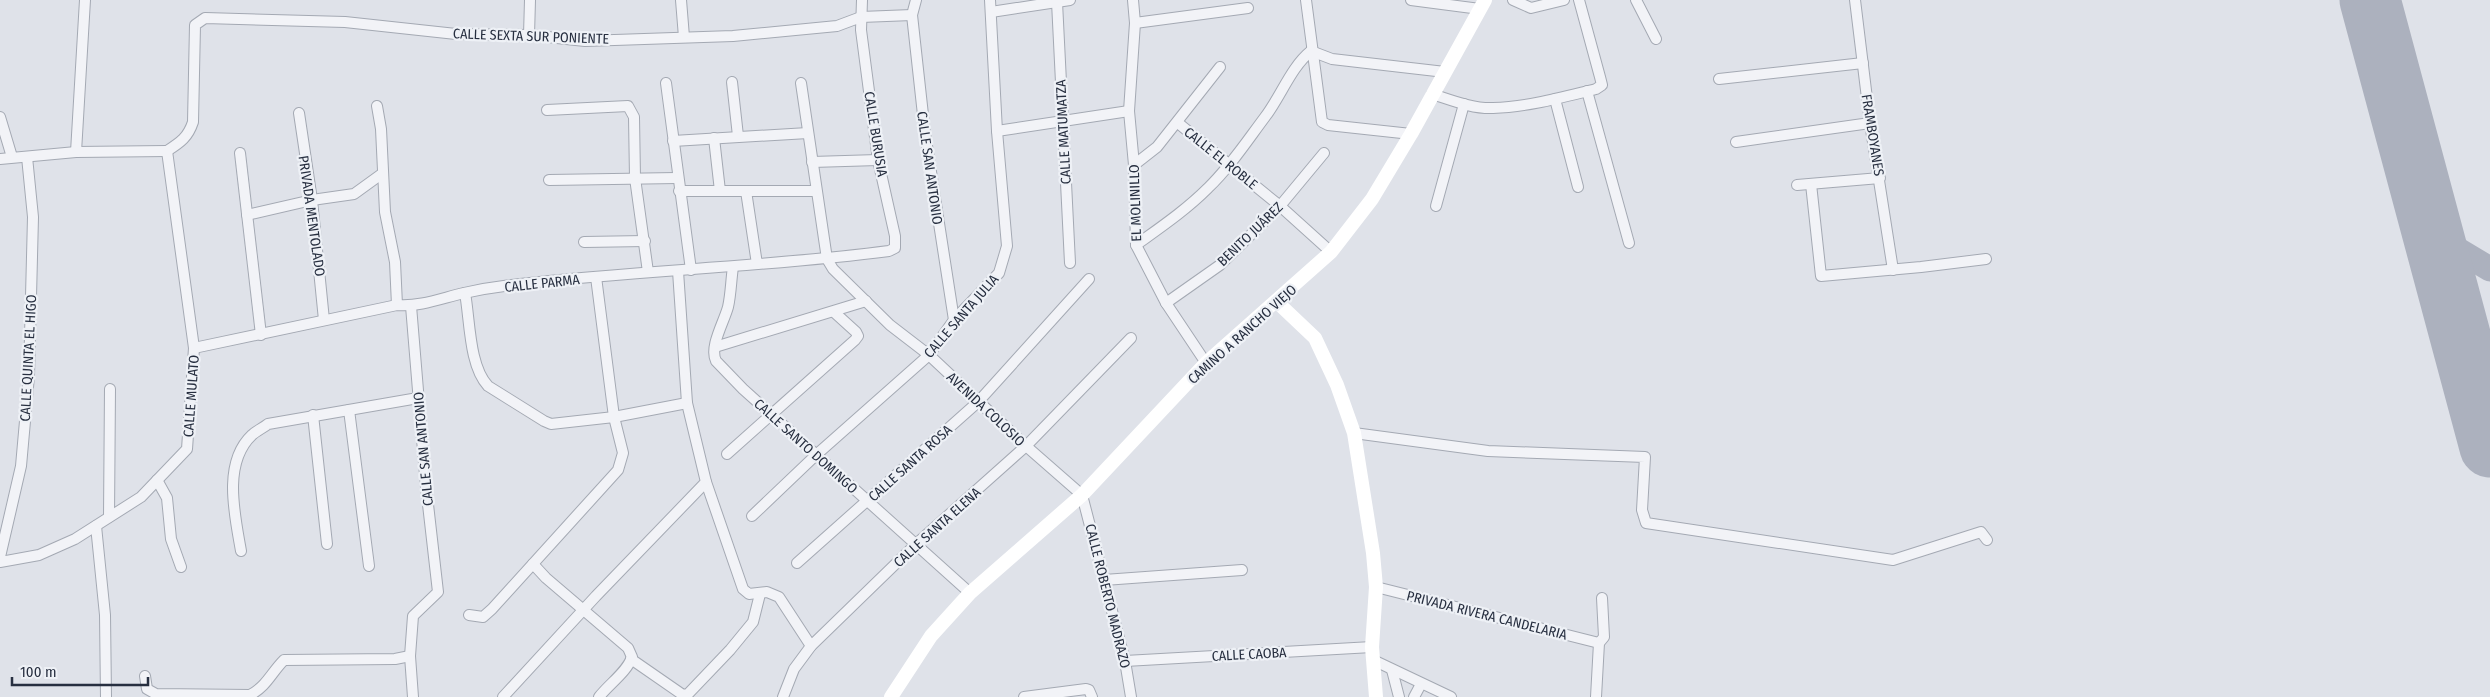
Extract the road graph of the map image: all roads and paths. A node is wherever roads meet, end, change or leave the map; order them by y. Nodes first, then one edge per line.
1 (85, 0) edge
2 (530, 0) edge
3 (681, 0) edge
4 (862, 0) edge
5 (916, 0) edge
6 (990, 0) edge
7 (1070, 0) edge
8 (1122, 0) edge
9 (1306, 0) edge
10 (1411, 0) edge
11 (1513, 0) edge
12 (1564, 0) edge
13 (1579, 0) edge
14 (1636, 0) edge
15 (1855, 0) edge
16 (1057, 2) junction
17 (1133, 3) edge
18 (1483, 4) edge
19 (1248, 8) dead end
20 (991, 12) junction
21 (912, 15) junction
22 (861, 19) junction
23 (1135, 23) junction
24 (529, 35) junction
25 (684, 37) junction
26 (1656, 40) dead end
27 (1311, 51) junction
28 (1863, 63) junction
29 (1220, 67) dead end
30 (1445, 72) junction
31 (1719, 79) dead end
32 (732, 82) dead end
33 (666, 83) dead end
34 (801, 83) dead end
35 (1587, 91) junction
36 (1432, 94) junction
37 (1555, 99) junction
38 (1464, 104) junction
39 (377, 106) dead end
40 (547, 110) dead end
41 (1130, 111) junction
42 (299, 113) dead end
43 (0, 117) edge
44 (1062, 121) junction
45 (1178, 123) junction
46 (1870, 123) junction
47 (997, 131) junction
48 (808, 133) junction
49 (1411, 134) junction
50 (738, 136) junction
51 (714, 138) junction
52 (672, 141) junction
53 (1736, 142) dead end
54 (167, 151) junction
55 (76, 152) junction
56 (240, 153) dead end
57 (1324, 153) dead end
58 (12, 157) junction
59 (27, 157) junction
60 (0, 159) edge
61 (878, 160) junction
62 (812, 162) junction
63 (1134, 165) junction
64 (1230, 165) junction
65 (383, 174) junction
66 (635, 178) junction
67 (677, 178) junction
68 (1880, 178) junction
69 (549, 180) dead end
70 (1811, 184) junction
71 (1797, 185) dead end
72 (1578, 187) dead end
73 (679, 191) junction
74 (720, 191) junction
75 (746, 191) junction
76 (815, 191) junction
77 (312, 200) junction
78 (1280, 206) junction
79 (1436, 206) dead end
80 (247, 215) junction
81 (645, 241) junction
82 (584, 242) dead end
83 (1629, 242) dead end
84 (1136, 245) junction
85 (895, 248) joint
86 (1330, 252) junction
87 (827, 259) junction
88 (1986, 259) dead end
89 (1070, 262) dead end
90 (758, 264) junction
91 (733, 267) junction
92 (690, 270) junction
93 (1893, 270) junction
94 (678, 271) junction
95 (648, 272) junction
96 (596, 277) junction
97 (1089, 280) dead end
98 (465, 293) junction
99 (866, 301) junction
100 (1277, 302) junction
101 (1166, 303) junction
102 (397, 306) junction
103 (411, 306) junction
104 (834, 312) junction
105 (324, 320) junction
106 (954, 320) junction
107 (262, 335) junction
108 (1131, 338) dead end
109 (715, 347) junction
110 (194, 348) junction
111 (930, 355) junction
112 (1206, 363) junction
113 (110, 389) dead end
114 (418, 398) junction
115 (978, 402) junction
116 (688, 403) junction
117 (349, 410) junction
118 (771, 414) junction
119 (313, 415) junction
120 (614, 417) junction
121 (1354, 433) junction
122 (1026, 446) junction
123 (727, 454) dead end
124 (816, 455) junction
125 (157, 480) junction
126 (706, 482) junction
127 (1082, 495) junction
128 (868, 502) junction
129 (752, 516) dead end
130 (109, 517) junction
131 (96, 526) junction
132 (1987, 540) dead end
133 (327, 544) dead end
134 (916, 544) junction
135 (241, 551) dead end
136 (0, 557) edge
137 (0, 562) edge
138 (797, 563) dead end
139 (533, 564) junction
140 (181, 566) dead end
141 (369, 566) dead end
142 (1242, 570) dead end
143 (1104, 580) junction
144 (1376, 587) junction
145 (970, 593) junction
146 (760, 594) junction
147 (1602, 598) dead end
148 (583, 611) junction
149 (470, 615) dead end
150 (1599, 643) junction
151 (811, 646) junction
152 (1373, 654) junction
153 (410, 656) junction
154 (631, 659) junction
155 (1125, 661) junction
156 (1392, 670) junction
157 (145, 676) dead end
158 (1421, 684) junction
159 (106, 697) edge
160 (413, 697) edge
161 (503, 697) edge
162 (599, 697) edge
163 (783, 697) edge
164 (892, 697) edge
165 (1024, 697) edge
166 (1092, 697) edge
167 (1131, 697) edge
168 (1376, 697) edge
169 (1399, 697) edge
170 (1414, 697) edge
171 (1451, 697) edge
172 (1596, 697) edge

1 - 55 street
2 - 24 street
3 - 25 street
4 - 22 street
5 - 21 street
6 - 20 street, CALLE SANTA JULIA
7 - 16 street
8 - 17 street
9 - 27 street
10 - 18 street
11 - 12 street
13 - 35 street
14 - 26 street
15 - 28 street, FRAMBOYANES
16 - 20 street
16 - 44 street, CALLE MATUMATZA
17 - 23 street, EL MOLINILLO
18 - 30 street, CAMINO A RANCHO VIEJO
19 - 23 street
20 - 47 street, CALLE SANTA JULIA
21 - 22 street, CALLE SEXTA SUR PONIENTE
21 - 106 street, CALLE SAN ANTONIO
22 - 25 street, CALLE SEXTA SUR PONIENTE
22 - 61 street, CALLE BURUSIA
23 - 41 street, EL MOLINILLO
24 - 25 street, CALLE SEXTA SUR PONIENTE
24 - 54 street, CALLE SEXTA SUR PONIENTE
27 - 30 street
27 - 49 street
27 - 64 street
28 - 31 street
28 - 46 street, FRAMBOYANES
29 - 45 street
30 - 36 street, CAMINO A RANCHO VIEJO
32 - 50 street
33 - 52 street
34 - 48 street
35 - 37 street
35 - 83 street
36 - 38 street
36 - 49 street, CAMINO A RANCHO VIEJO
37 - 38 street
37 - 72 street
38 - 79 street
39 - 65 street
40 - 66 street
41 - 44 street
41 - 63 street, EL MOLINILLO
42 - 77 street, PRIVADA MENTOLADO
43 - 58 street
44 - 47 street
44 - 89 street, CALLE MATUMATZA
45 - 63 street
45 - 64 street, CALLE EL ROBLE
46 - 53 street
46 - 68 street, FRAMBOYANES
47 - 106 street, CALLE SANTA JULIA
48 - 50 street
48 - 62 street
49 - 86 street, CAMINO A RANCHO VIEJO
50 - 51 street
51 - 52 street
51 - 74 street
52 - 67 street
54 - 55 street
54 - 110 street, CALLE MULATO
55 - 59 street
56 - 80 street
57 - 78 street, BENITO JUÁREZ
58 - 59 street
58 - 60 street
59 - 136 street, CALLE QUINTA EL HIGO
61 - 62 street
61 - 85 street, CALLE BURUSIA
62 - 76 street
63 - 84 street, EL MOLINILLO
64 - 78 street, CALLE EL ROBLE
64 - 84 street
65 - 77 street
65 - 102 street
66 - 67 street
66 - 69 street
66 - 81 street
67 - 73 street
68 - 70 street
68 - 93 street, FRAMBOYANES
70 - 71 street
70 - 93 street
73 - 74 street
73 - 92 street
74 - 75 street
75 - 76 street
75 - 90 street
76 - 87 street
77 - 80 street
77 - 105 street, PRIVADA MENTOLADO
78 - 86 street, CALLE EL ROBLE
78 - 101 street, BENITO JUÁREZ
80 - 107 street
81 - 82 street
81 - 95 street
84 - 101 street, EL MOLINILLO
85 - 87 street, CALLE PARMA
86 - 100 street, CAMINO A RANCHO VIEJO
87 - 90 street, CALLE PARMA
87 - 99 street, AVENIDA COLOSIO
88 - 93 street
90 - 91 street, CALLE PARMA
91 - 92 street, CALLE PARMA
91 - 109 street
92 - 94 street, CALLE PARMA
94 - 95 street, CALLE PARMA
94 - 116 street
95 - 96 street, CALLE PARMA
96 - 98 street, CALLE PARMA
96 - 120 street
97 - 115 street, CALLE SANTA ROSA
98 - 103 street, CALLE PARMA
98 - 120 street
99 - 104 street
99 - 111 street, AVENIDA COLOSIO
100 - 112 street, CAMINO A RANCHO VIEJO
100 - 121 street
101 - 112 street, EL MOLINILLO
102 - 103 street, CALLE PARMA
102 - 105 street, CALLE PARMA
103 - 114 street, CALLE SAN ANTONIO
104 - 109 street
104 - 118 street
105 - 107 street, CALLE PARMA
106 - 111 street, CALLE SANTA JULIA
107 - 110 street, CALLE PARMA
108 - 122 street, CALLE SANTA ELENA
109 - 118 street, CALLE SANTO DOMINGO
110 - 125 street, CALLE MULATO
111 - 115 street, AVENIDA COLOSIO
111 - 124 street, CALLE SANTA JULIA
112 - 127 street, CAMINO A RANCHO VIEJO
113 - 130 street
114 - 117 street
114 - 153 street, CALLE SAN ANTONIO
115 - 122 street, AVENIDA COLOSIO
115 - 128 street, CALLE SANTA ROSA
116 - 120 street
116 - 126 street
117 - 119 street
117 - 141 street
118 - 123 street
118 - 124 street, CALLE SANTO DOMINGO
119 - 133 street
119 - 135 street
120 - 139 street
121 - 132 street
121 - 144 street
122 - 127 street, AVENIDA COLOSIO
122 - 134 street, CALLE SANTA ELENA
124 - 128 street, CALLE SANTO DOMINGO
124 - 129 street, CALLE SANTA JULIA
125 - 130 street, CALLE MULATO
125 - 140 street
126 - 146 street
126 - 148 street
127 - 143 street, CALLE ROBERTO MADRAZO
127 - 145 street, CAMINO A RANCHO VIEJO
128 - 134 street, CALLE SANTO DOMINGO
128 - 138 street, CALLE SANTA ROSA
130 - 131 street, CALLE MULATO
131 - 137 street, CALLE MULATO
131 - 159 street
134 - 145 street, CALLE SANTO DOMINGO
134 - 151 street, CALLE SANTA ELENA
139 - 148 street
139 - 149 street
142 - 143 street
143 - 155 street, CALLE ROBERTO MADRAZO
144 - 150 street, PRIVADA RIVERA CANDELARIA
144 - 152 street
145 - 164 street, CAMINO A RANCHO VIEJO
146 - 151 street
146 - 154 street
147 - 150 street
148 - 154 street
148 - 161 street
150 - 172 street
151 - 163 street, CALLE SANTA ELENA
152 - 155 street, CALLE CAOBA
152 - 156 street
152 - 168 street
153 - 157 street
153 - 160 street
154 - 162 street
155 - 167 street, CALLE ROBERTO MADRAZO
156 - 158 street
156 - 169 street
158 - 170 street
158 - 171 street
165 - 166 street

